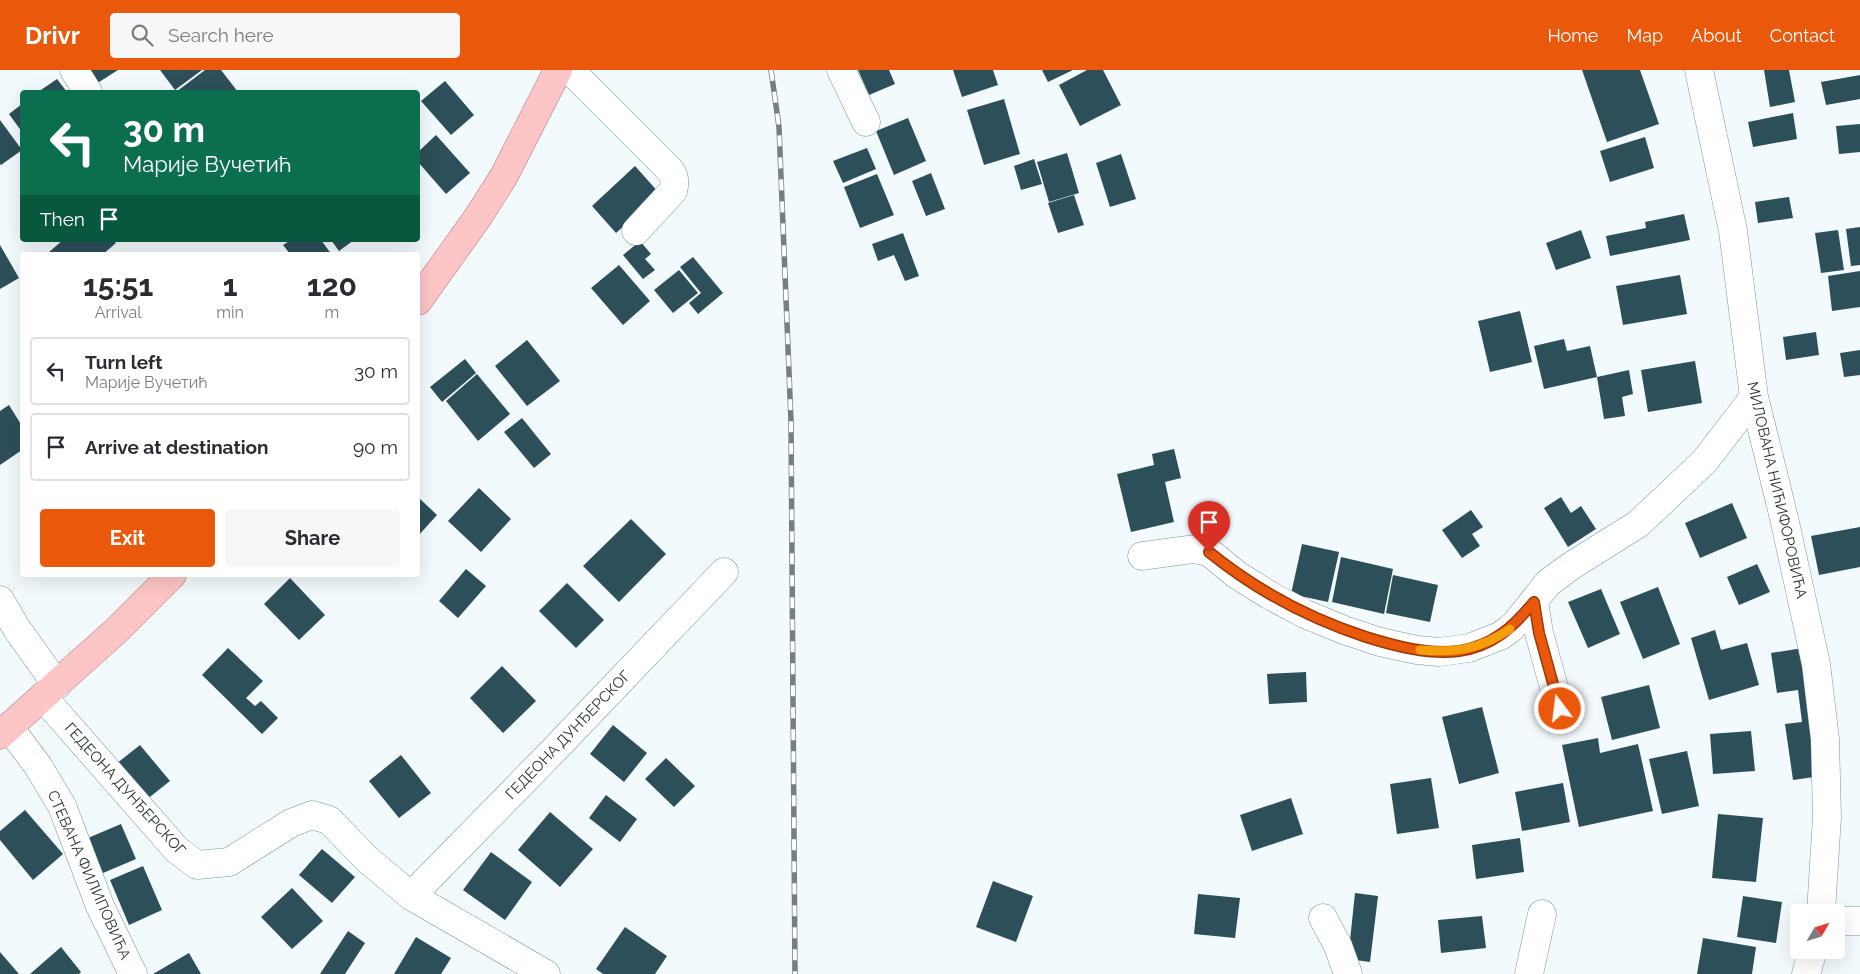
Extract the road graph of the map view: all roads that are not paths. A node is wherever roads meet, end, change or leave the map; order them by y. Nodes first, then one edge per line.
1 (74, 70) edge
2 (558, 70) edge
3 (570, 70) edge
4 (841, 70) edge
5 (1699, 70) edge
6 (87, 90) edge
7 (866, 122) dead end
8 (636, 230) dead end
9 (420, 298) edge
10 (1754, 397) junction
11 (1142, 556) dead end
12 (724, 572) dead end
13 (170, 577) edge
14 (0, 600) edge
15 (1534, 602) junction
16 (50, 691) junction
17 (1560, 709) dead end
18 (5, 731) edge
19 (411, 896) junction
20 (1822, 904) edge
21 (1542, 914) dead end
22 (1323, 918) dead end
23 (1860, 921) edge
24 (1845, 922) edge
25 (1810, 959) edge
26 (133, 974) edge
27 (546, 974) edge
28 (1348, 974) edge
29 (1530, 974) edge
30 (1806, 974) edge

1 - 6 street
2 - 9 main road
3 - 8 street
4 - 7 street
5 - 10 street, МИЛОВАНА НИЋИФОРОВИЋА
10 - 15 street
10 - 20 street, МИЛОВАНА НИЋИФОРОВИЋА
11 - 15 street
12 - 19 street, ГЕДЕОНА ДУНЂЕРСКОГ
13 - 16 main road, СТЕВАНА ФИЛИПОВИЋА
14 - 16 street, ГЕДЕОНА ДУНЂЕРСКОГ
15 - 17 street
16 - 18 main road, СТЕВАНА ФИЛИПОВИЋА
16 - 19 street, ГЕДЕОНА ДУНЂЕРСКОГ
18 - 26 street, СТЕВАНА ФИЛИПОВИЋА
19 - 27 street, ГЕДЕОНА ДУНЂЕРСКОГ
21 - 29 street
22 - 28 street
23 - 24 street
25 - 30 street

